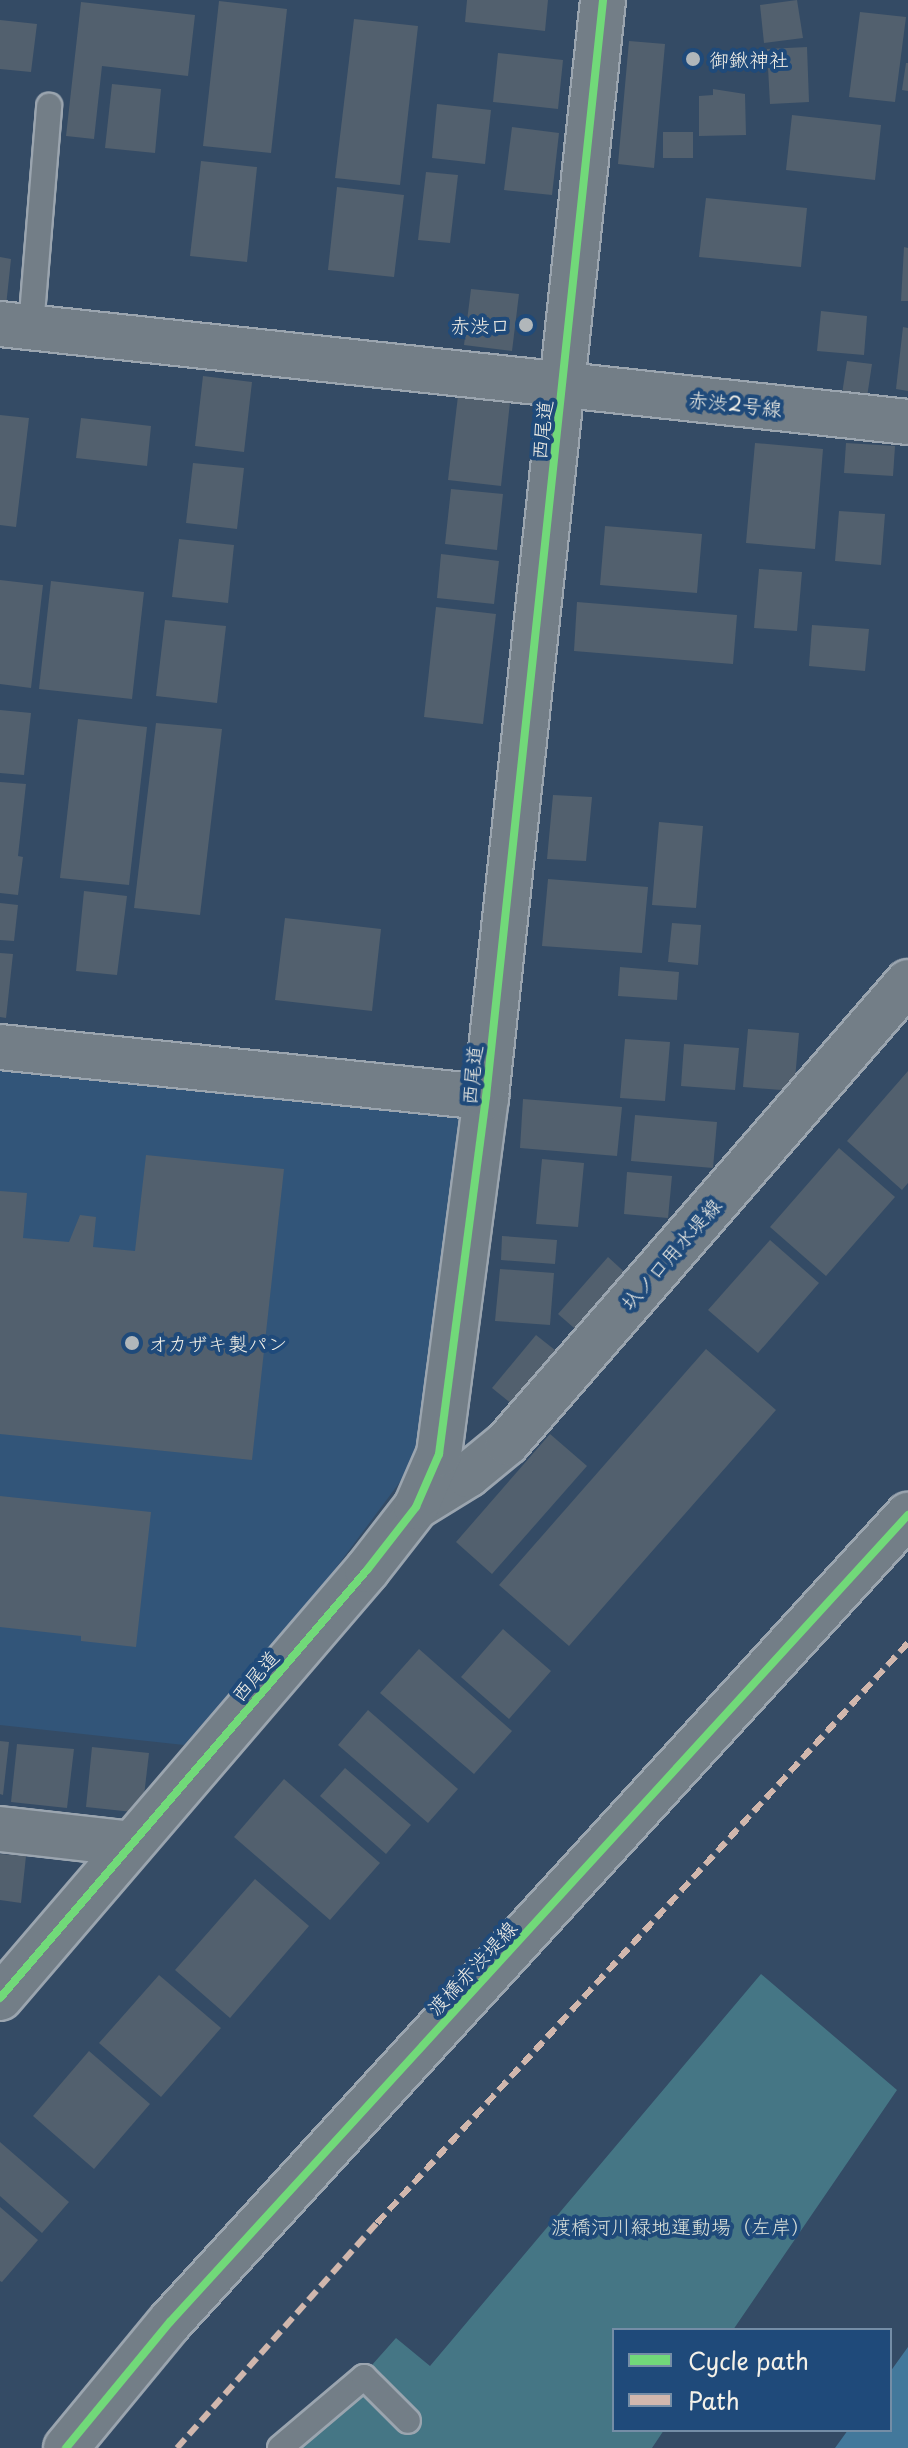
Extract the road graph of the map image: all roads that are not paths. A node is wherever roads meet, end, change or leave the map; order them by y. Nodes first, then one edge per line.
1 (603, 0) edge
2 (49, 106) dead end
3 (15, 326) edge
4 (563, 385) junction
5 (908, 422) edge
6 (908, 982) edge
7 (0, 1047) edge
8 (486, 1097) junction
9 (416, 1507) junction
10 (908, 1515) edge
11 (0, 1829) edge
12 (131, 1844) junction
13 (0, 1998) edge
14 (408, 2421) dead end
15 (66, 2448) edge
16 (280, 2448) edge

1 - 4 street, 西尾道
2 - 3 lane
3 - 4 street, 赤渋2号線
4 - 5 street, 赤渋2号線
4 - 8 street, 西尾道
6 - 9 street, 圦ノ口用水堤線
7 - 8 street
8 - 9 street, 西尾道
9 - 12 street, 西尾道
10 - 15 street, 渡橋赤渋堤線
11 - 12 street
12 - 13 street, 西尾道
14 - 16 lane

